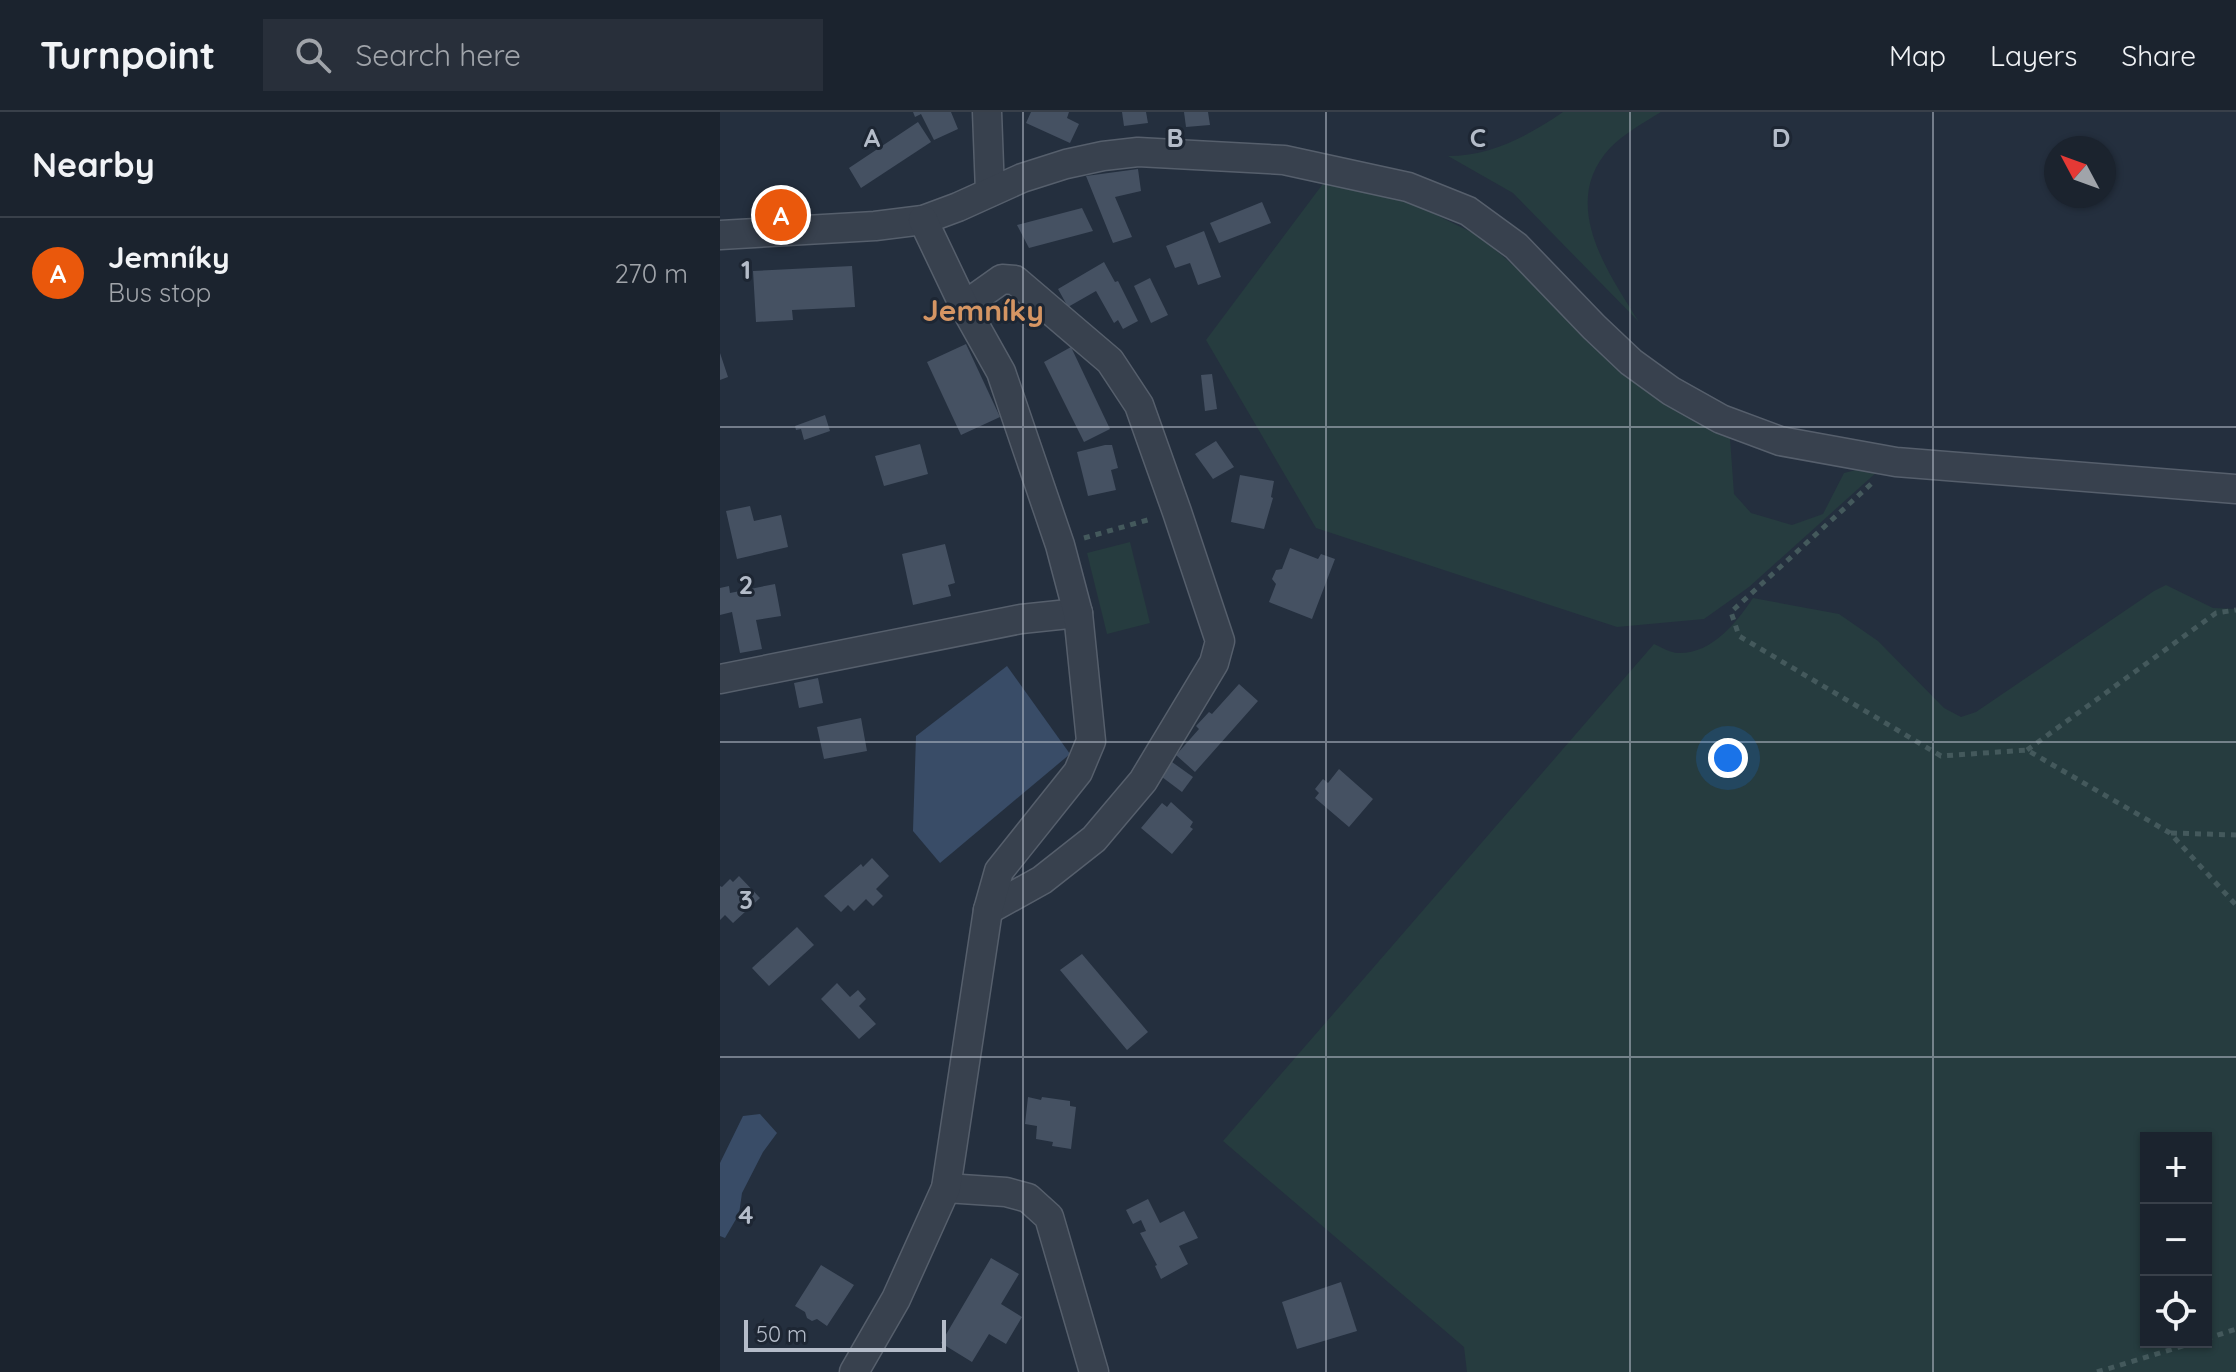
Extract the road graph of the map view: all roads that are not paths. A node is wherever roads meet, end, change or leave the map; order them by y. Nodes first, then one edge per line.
1 (987, 112) edge
2 (990, 192) junction
3 (923, 220) junction
4 (720, 235) edge
5 (964, 306) junction
6 (2236, 489) edge
7 (1078, 613) junction
8 (720, 679) edge
9 (988, 910) junction
10 (946, 1188) junction
11 (854, 1372) edge
12 (1094, 1372) edge

1 - 2 street
2 - 3 street
2 - 6 street
3 - 4 street
3 - 5 street
5 - 7 street
5 - 9 street
7 - 8 street
7 - 9 street
9 - 10 street
10 - 11 street
10 - 12 street

